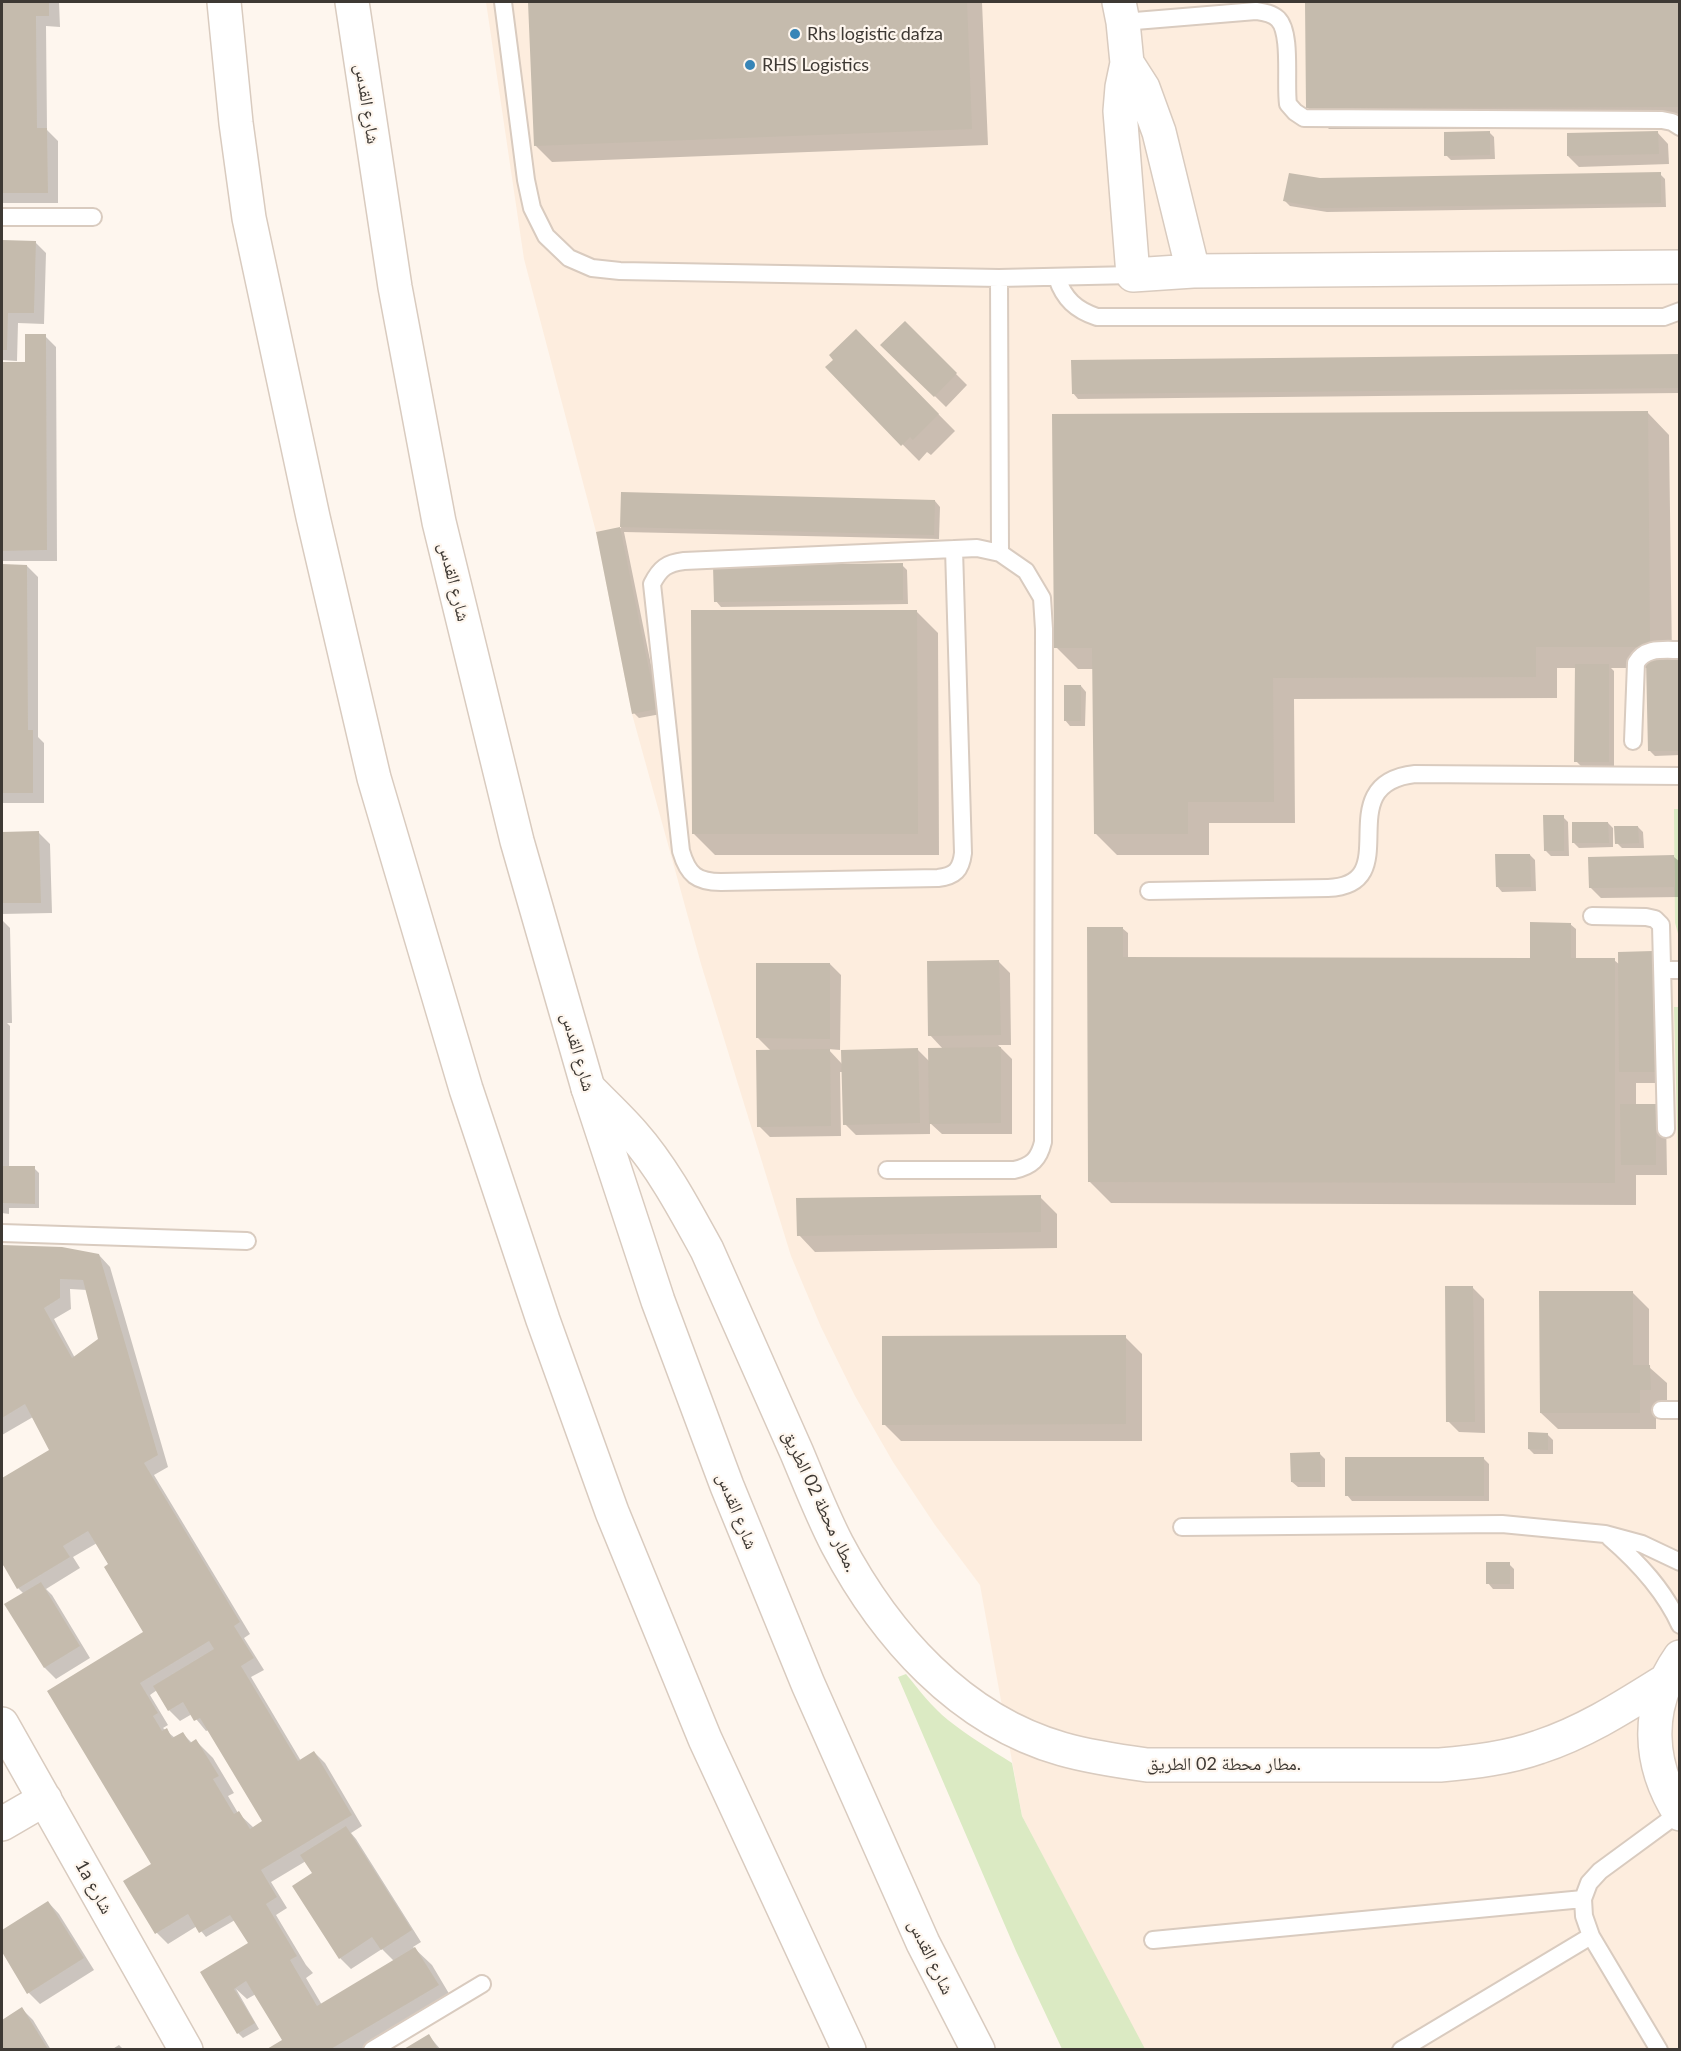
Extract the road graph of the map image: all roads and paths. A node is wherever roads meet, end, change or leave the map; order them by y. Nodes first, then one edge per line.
1 (224, 2) edge
2 (352, 2) edge
3 (503, 2) edge
4 (1121, 12) edge
5 (1127, 63) junction
6 (1680, 127) edge
7 (2, 217) edge
8 (93, 217) dead end
9 (1680, 267) edge
10 (1193, 272) junction
11 (1133, 275) junction
12 (999, 278) junction
13 (1057, 278) junction
14 (1680, 311) edge
15 (954, 549) junction
16 (1000, 553) junction
17 (1680, 650) edge
18 (1633, 741) dead end
19 (1680, 776) edge
20 (1149, 891) dead end
21 (1592, 916) dead end
22 (1671, 970) edge
23 (588, 1088) junction
24 (1666, 1129) dead end
25 (887, 1170) dead end
26 (2, 1233) edge
27 (247, 1241) dead end
28 (1661, 1410) dead end
29 (1680, 1410) edge
30 (1182, 1527) dead end
31 (1605, 1534) junction
32 (1680, 1562) edge
33 (1680, 1625) edge
34 (1672, 1669) edge
35 (2, 1724) edge
36 (45, 1799) junction
37 (1679, 1814) edge
38 (2, 1824) edge
39 (1583, 1899) junction
40 (1591, 1936) junction
41 (1153, 1940) dead end
42 (482, 1984) dead end
43 (186, 2049) edge
44 (372, 2049) edge
45 (849, 2049) edge
46 (978, 2049) edge
47 (1401, 2049) edge
48 (1659, 2049) edge

1 - 45 main road
2 - 23 main road, شارع القدس
3 - 12 lane
4 - 5 main road
4 - 6 lane
5 - 10 main road
5 - 11 main road
7 - 8 lane
9 - 10 main road
10 - 11 main road
11 - 13 lane
12 - 13 lane
12 - 16 lane
13 - 14 lane
15 - 15 lane
15 - 16 lane
16 - 25 lane
17 - 18 lane
19 - 20 lane
21 - 22 lane
22 - 24 lane
23 - 34 main road, مطار محطة 02 الطريق.
23 - 46 main road, شارع القدس
26 - 27 lane
28 - 29 lane
30 - 31 lane
31 - 32 lane
31 - 33 lane
34 - 37 main road
35 - 36 main road, 1a شارع
36 - 38 main road
36 - 43 main road, 1a شارع
37 - 39 lane
39 - 40 lane
39 - 41 lane
40 - 47 lane
40 - 48 lane
42 - 44 lane

